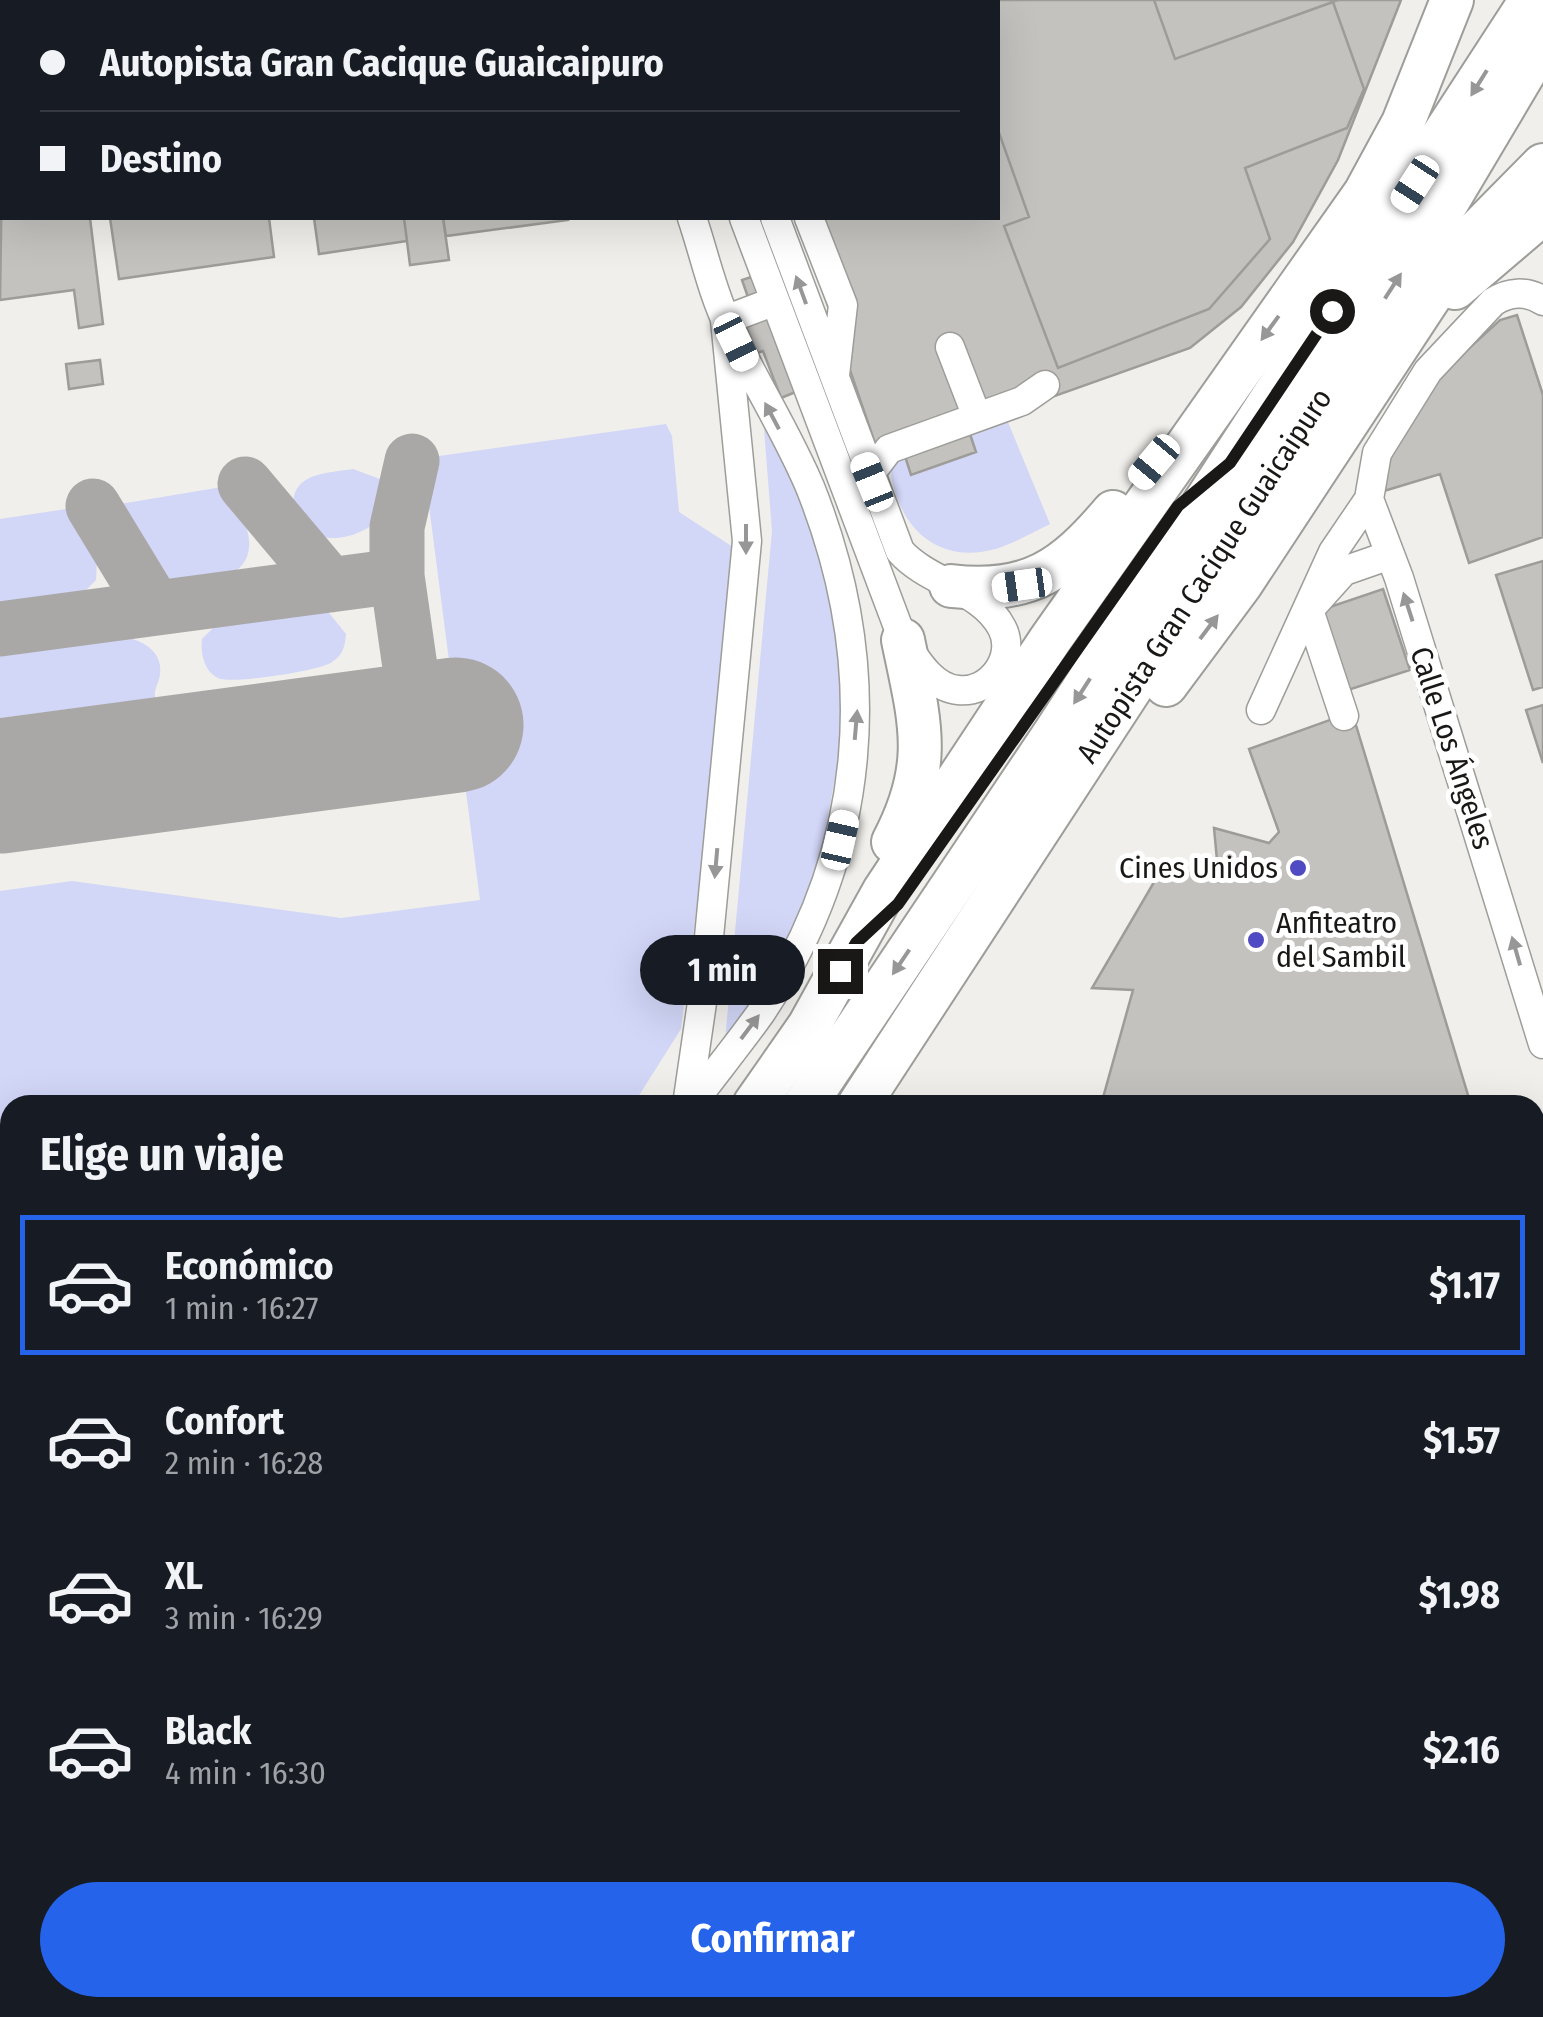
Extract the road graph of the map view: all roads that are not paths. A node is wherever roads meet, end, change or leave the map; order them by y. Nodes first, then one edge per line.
1 (1452, 0) edge
2 (1531, 0) edge
3 (1543, 42) edge
4 (1543, 165) edge
5 (1543, 213) edge
6 (693, 220) edge
7 (745, 220) edge
8 (775, 220) edge
9 (810, 220) edge
10 (1543, 300) edge
11 (774, 301) junction
12 (1417, 312) junction
13 (726, 320) junction
14 (950, 348) dead end
15 (793, 350) junction
16 (747, 365) junction
17 (834, 382) junction
18 (1045, 385) dead end
19 (1009, 394) dead end
20 (974, 412) junction
21 (850, 424) junction
22 (1182, 449) junction
23 (1230, 463) junction
24 (872, 482) junction
25 (1369, 499) junction
26 (1390, 554) junction
27 (951, 586) junction
28 (1309, 610) junction
29 (903, 640) junction
30 (1260, 710) dead end
31 (1344, 716) dead end
32 (979, 926) junction
33 (856, 943) junction
34 (1543, 1044) edge
35 (690, 1095) edge
36 (697, 1095) edge
37 (761, 1095) edge
38 (812, 1095) edge
39 (867, 1095) edge

1 -> 22 highway
2 -> 23 highway, Autopista Gran Cacique Guaicaipuro
32 -> 3 highway, Autopista Gran Cacique Guaicaipuro
4 - 12 highway
5 - 12 highway
6 - 13 street
7 - 11 street
17 -> 8 street
9 - 17 street
10 - 25 street
11 - 13 street
11 - 15 street
32 -> 12 highway
13 - 16 street
13 -> 35 street
14 - 20 street
15 - 16 street
15 - 29 street
36 -> 16 street
17 - 21 street
18 - 20 street
19 - 20 street
20 - 21 street
20 - 24 street
21 - 24 street
22 - 27 highway
22 - 33 highway
23 - 33 highway
23 -> 38 highway, Autopista Gran Cacique Guaicaipuro
24 - 27 street
25 - 26 street, Calle Los Ángeles
25 - 28 street
26 - 28 street
34 -> 26 street, Calle Los Ángeles
27 - 29 street
28 - 30 street
28 - 31 street
29 - 33 highway
32 - 39 highway, Autopista Gran Cacique Guaicaipuro
33 - 37 highway

